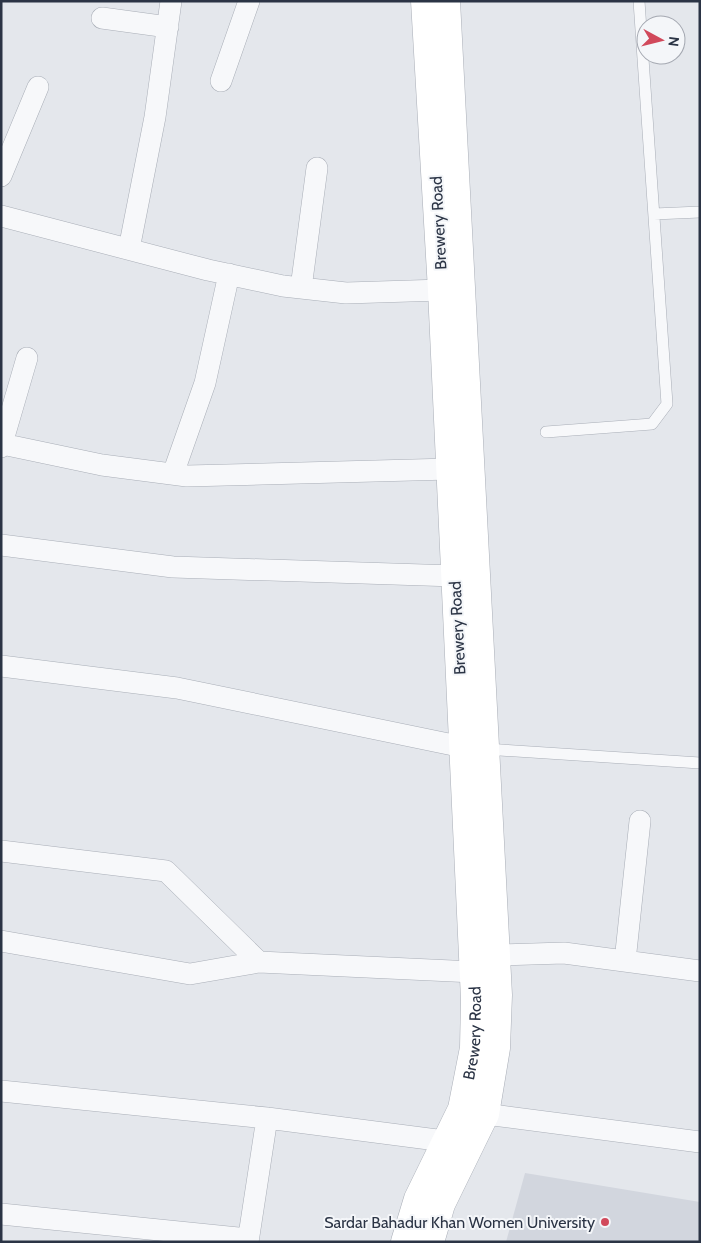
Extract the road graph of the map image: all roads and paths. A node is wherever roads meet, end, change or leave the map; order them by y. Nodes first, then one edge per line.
1 (171, 1) edge
2 (249, 1) edge
3 (425, 1) edge
4 (446, 1) edge
5 (639, 1) edge
6 (102, 18) dead end
7 (168, 27) junction
8 (222, 81) dead end
9 (38, 87) dead end
10 (317, 168) dead end
11 (1, 176) edge
12 (700, 212) edge
13 (654, 214) junction
14 (1, 216) edge
15 (129, 249) junction
16 (229, 274) junction
17 (301, 288) junction
18 (451, 289) junction
19 (28, 358) dead end
20 (546, 432) dead end
21 (2, 445) edge
22 (460, 468) junction
23 (172, 474) junction
24 (1, 545) edge
25 (466, 575) junction
26 (1, 666) edge
27 (474, 748) junction
28 (700, 763) edge
29 (640, 820) dead end
30 (1, 851) edge
31 (1, 941) edge
32 (481, 960) junction
33 (625, 961) junction
34 (259, 962) junction
35 (700, 971) edge
36 (1, 1091) edge
37 (485, 1114) junction
38 (266, 1118) junction
39 (700, 1142) edge
40 (458, 1143) junction
41 (1, 1214) edge
42 (248, 1240) edge
43 (406, 1242) edge
44 (430, 1242) edge

1 - 7 street
2 - 8 street
3 - 18 main road, Brewery Road
4 - 18 main road, Brewery Road
5 - 13 lane
6 - 7 street
7 - 15 street
9 - 11 street
10 - 17 street
12 - 13 lane
13 - 20 lane
14 - 15 street
15 - 16 street
16 - 17 street
16 - 23 street
17 - 18 street
18 - 22 main road, Brewery Road
19 - 21 street
21 - 23 street
22 - 23 street
22 - 25 main road, Brewery Road
24 - 25 street
25 - 27 main road, Brewery Road
26 - 27 street
27 - 28 lane
27 - 32 main road, Brewery Road
29 - 33 street
30 - 34 street
31 - 34 street
32 - 33 street
32 - 34 street
32 - 37 main road, Brewery Road
32 - 40 main road, Brewery Road
33 - 35 street
36 - 38 street
37 - 39 street
37 - 40 main road, Brewery Road
38 - 40 street
38 - 42 street
40 - 43 main road, Brewery Road
40 - 44 main road, Brewery Road
41 - 42 street

